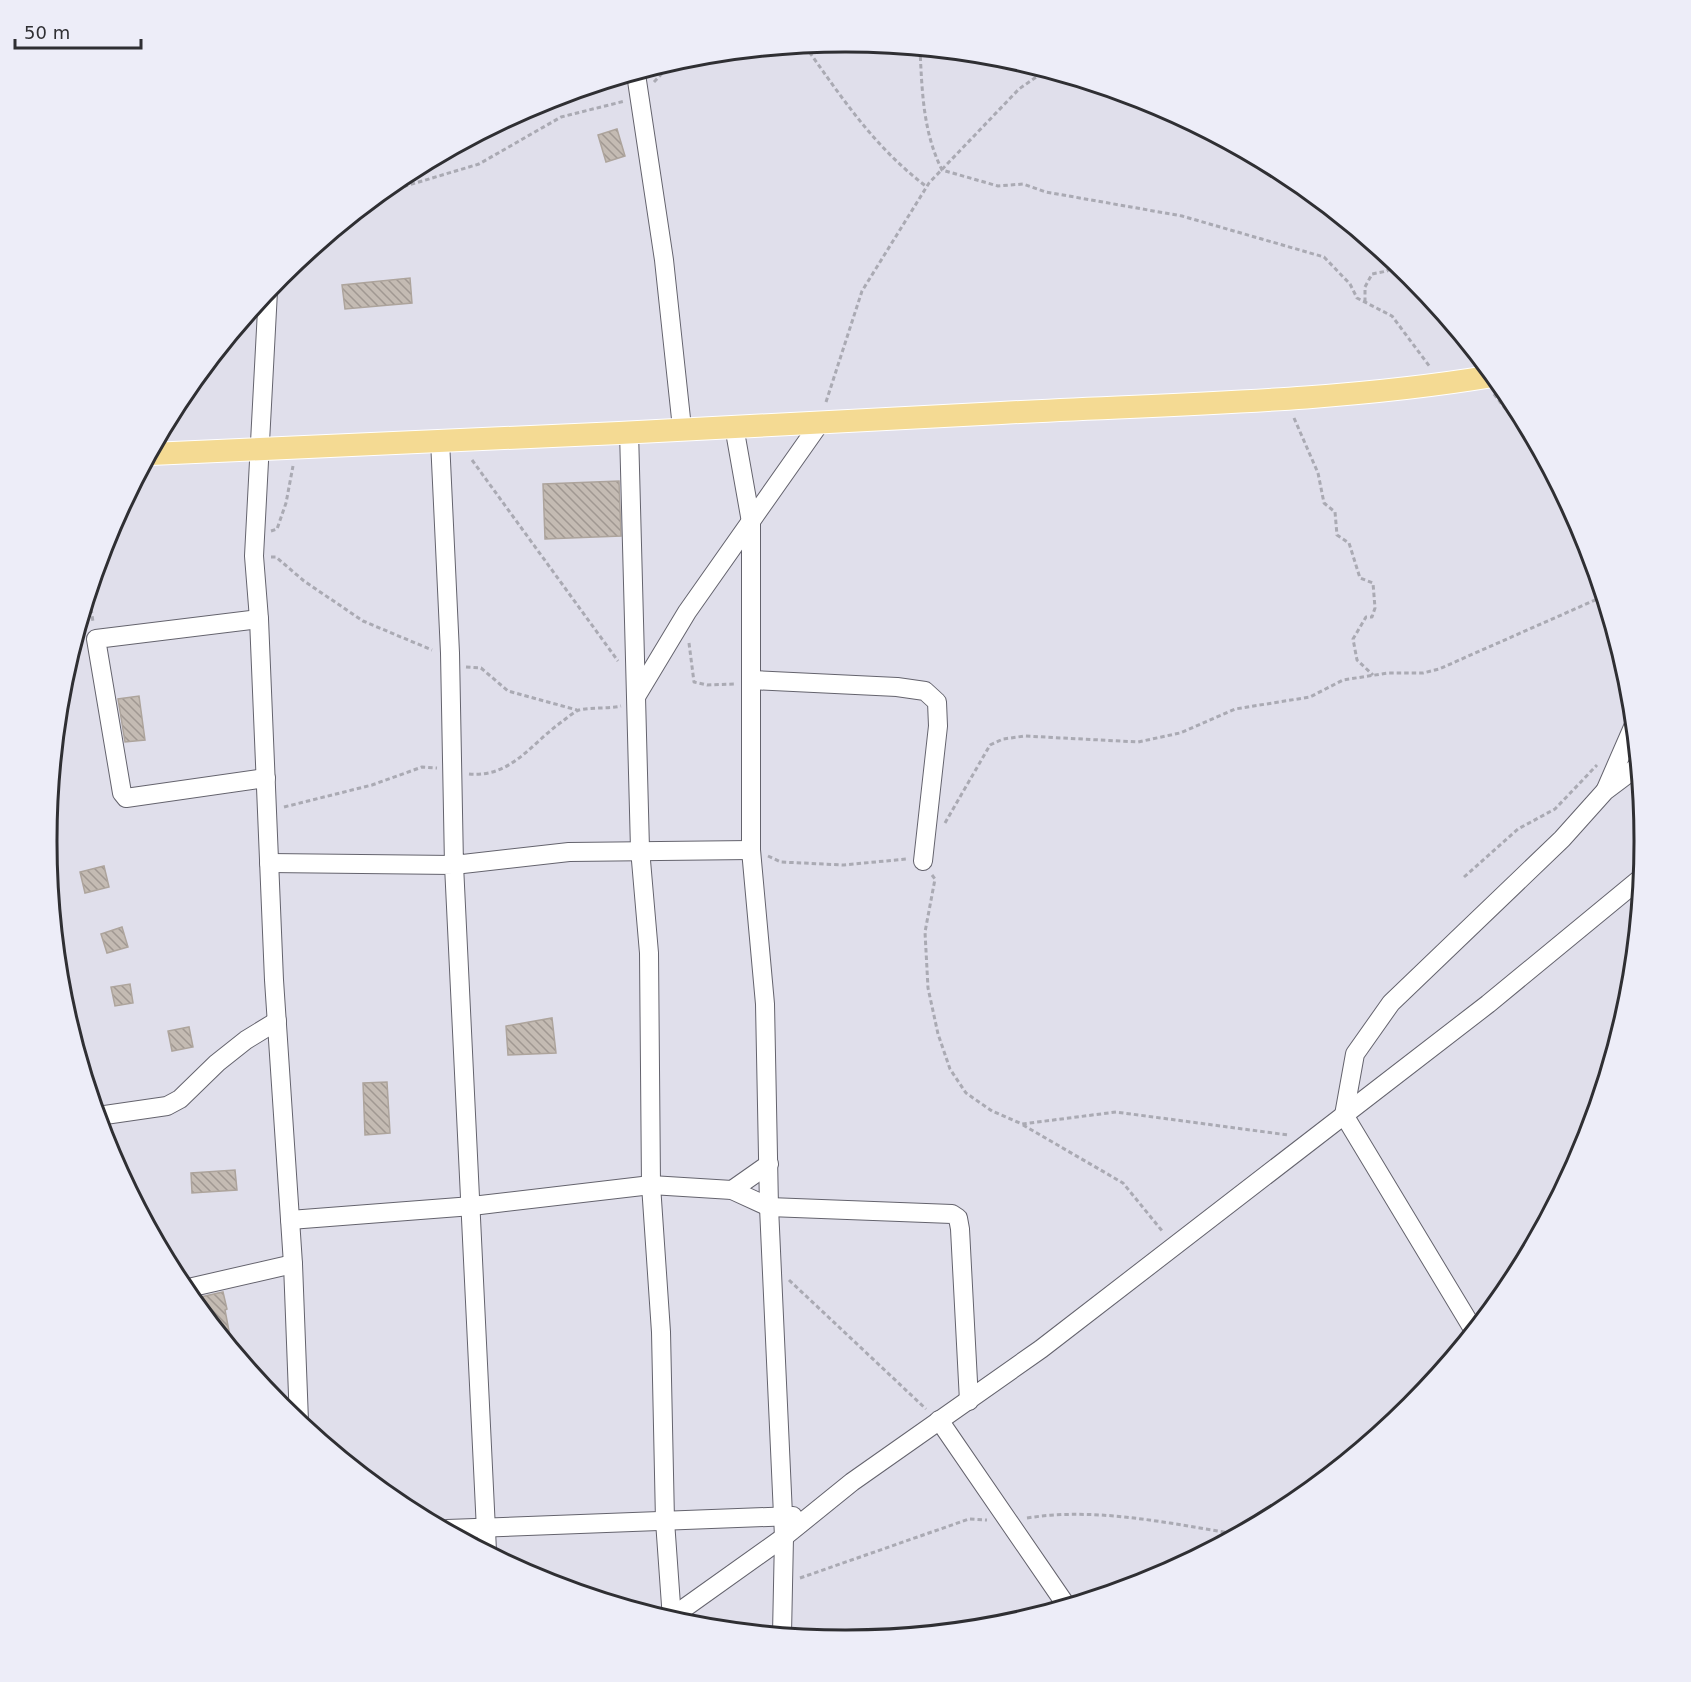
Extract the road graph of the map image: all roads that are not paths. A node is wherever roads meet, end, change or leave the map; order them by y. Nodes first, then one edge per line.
1 (637, 80) edge
2 (267, 306) edge
3 (1483, 378) edge
4 (820, 423) junction
5 (734, 426) junction
6 (682, 428) junction
7 (629, 431) junction
8 (448, 440) junction
9 (258, 450) junction
10 (159, 454) edge
11 (751, 522) junction
12 (259, 619) junction
13 (751, 680) junction
14 (636, 691) junction
15 (1627, 740) edge
16 (1630, 772) edge
17 (266, 778) junction
18 (1605, 791) junction
19 (640, 849) junction
20 (751, 850) junction
21 (923, 861) road end
22 (269, 862) junction
23 (453, 865) junction
24 (1632, 885) edge
25 (277, 1021) junction
26 (107, 1115) edge
27 (1344, 1115) junction
28 (769, 1164) junction
29 (651, 1185) junction
30 (732, 1190) junction
31 (472, 1206) junction
32 (769, 1208) junction
33 (290, 1220) junction
34 (293, 1264) junction
35 (195, 1286) edge
36 (1469, 1323) edge
37 (969, 1401) junction
38 (299, 1409) edge
39 (939, 1420) junction
40 (782, 1516) junction
41 (809, 1516) junction
42 (664, 1521) junction
43 (486, 1527) junction
44 (459, 1528) edge
45 (784, 1537) junction
46 (487, 1543) edge
47 (1062, 1599) edge
48 (670, 1609) edge
49 (680, 1611) edge
50 (782, 1627) edge

1 - 6 street
2 - 9 street
3 - 4 main road
4 - 5 main road
4 - 11 street
5 - 6 main road
5 - 11 street
6 - 7 main road
7 - 8 main road
7 - 14 street
8 - 9 main road
8 - 23 street
9 - 10 main road
9 - 12 street
11 - 13 street
11 - 14 street
12 - 17 street
12 - 17 street
13 - 20 street
13 - 21 street
14 - 19 street
15 - 18 street
16 - 18 street
17 - 22 street
18 - 27 street
19 - 20 street
19 - 23 street
19 - 29 street
20 - 28 street
22 - 23 street
22 - 25 street
23 - 31 street
24 - 27 street
25 - 26 street
25 - 33 street
27 - 36 street
27 - 37 street
28 - 30 street
28 - 32 street
29 - 30 street
29 - 31 street
29 - 42 street
30 - 32 street
31 - 33 street
31 - 43 street
32 - 37 street
32 - 40 street
33 - 34 street
34 - 35 street
34 - 38 street
37 - 39 street
39 - 41 street
39 - 47 street
40 - 41 street
40 - 42 street
40 - 45 street
41 - 45 street
42 - 43 street
42 - 48 street
43 - 44 street
43 - 46 street
45 - 49 street
45 - 50 street

